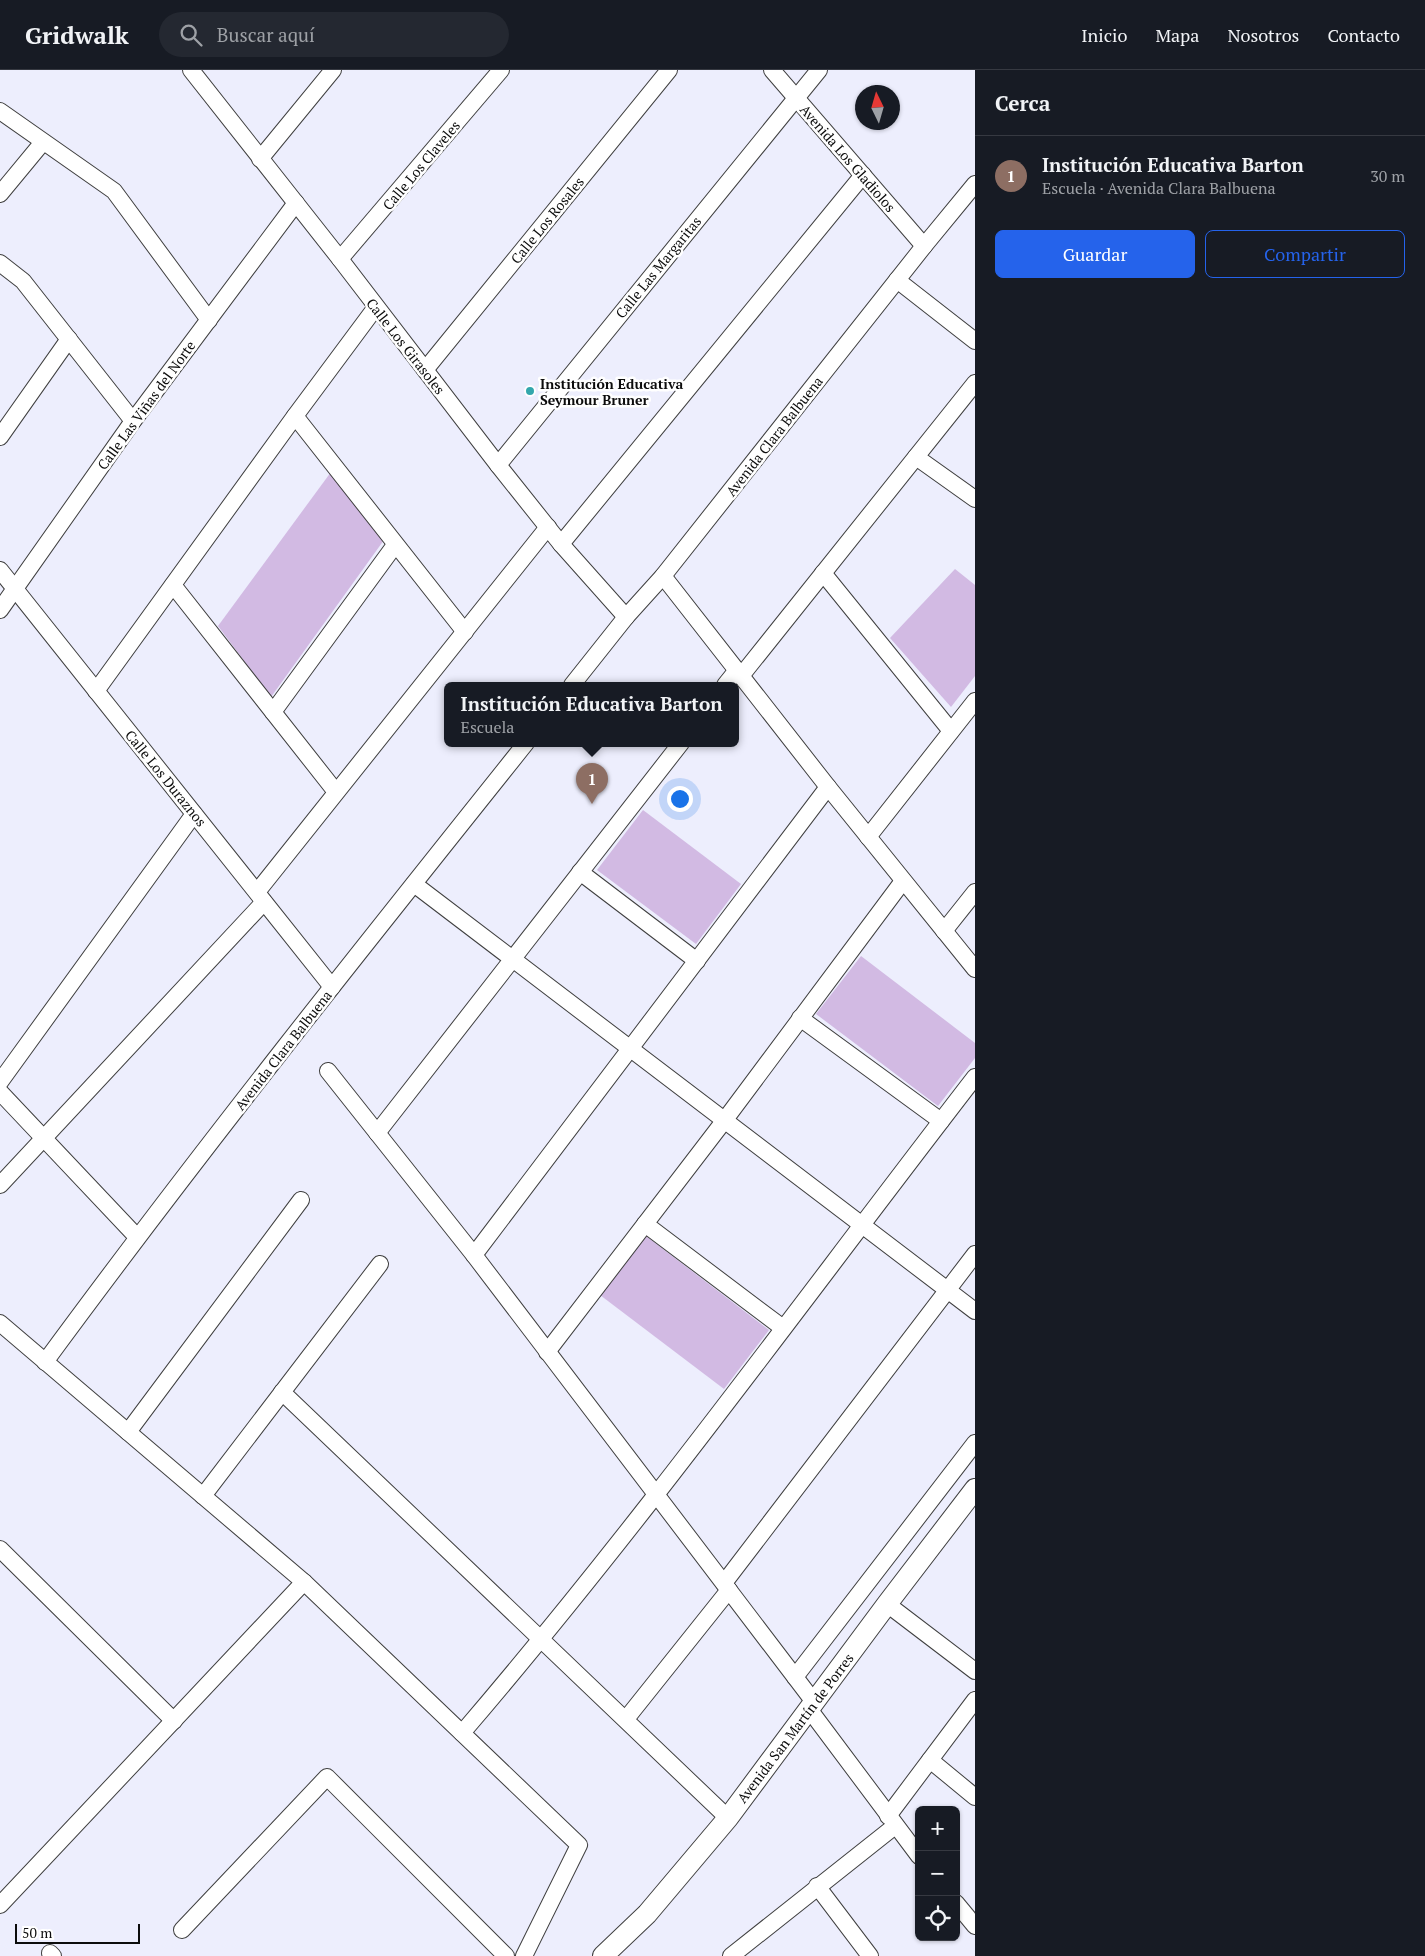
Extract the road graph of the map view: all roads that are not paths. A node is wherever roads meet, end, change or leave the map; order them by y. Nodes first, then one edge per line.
1 (191, 70) edge
2 (333, 70) edge
3 (502, 70) edge
4 (669, 70) edge
5 (772, 70) edge
6 (819, 70) edge
7 (797, 97) junction
8 (0, 111) edge
9 (43, 142) junction
10 (260, 159) junction
11 (863, 175) junction
12 (975, 184) edge
13 (0, 194) edge
14 (296, 203) junction
15 (924, 246) junction
16 (340, 259) junction
17 (0, 263) edge
18 (897, 280) junction
19 (376, 307) junction
20 (209, 320) junction
21 (69, 339) junction
22 (975, 341) edge
23 (425, 370) junction
24 (975, 383) edge
25 (295, 416) junction
26 (134, 421) junction
27 (0, 437) edge
28 (916, 457) junction
29 (498, 465) junction
30 (975, 499) edge
31 (548, 527) junction
32 (395, 544) junction
33 (561, 544) junction
34 (0, 570) edge
35 (823, 573) junction
36 (663, 576) junction
37 (173, 585) junction
38 (15, 590) junction
39 (0, 610) edge
40 (626, 617) junction
41 (465, 632) junction
42 (739, 673) junction
43 (574, 682) edge
44 (728, 682) edge
45 (96, 692) junction
46 (975, 701) edge
47 (273, 712) junction
48 (951, 731) junction
49 (523, 747) edge
50 (678, 747) edge
51 (828, 788) junction
52 (336, 792) junction
53 (194, 814) junction
54 (868, 837) junction
55 (580, 872) junction
56 (903, 881) junction
57 (414, 884) junction
58 (975, 892) edge
59 (260, 897) junction
60 (944, 931) junction
61 (513, 960) junction
62 (697, 960) junction
63 (975, 969) edge
64 (332, 987) junction
65 (800, 1018) junction
66 (630, 1050) junction
67 (328, 1071) dead end
68 (975, 1077) edge
69 (0, 1082) edge
70 (0, 1092) edge
71 (724, 1121) junction
72 (941, 1121) junction
73 (377, 1133) junction
74 (43, 1138) junction
75 (0, 1185) edge
76 (301, 1200) dead end
77 (645, 1224) junction
78 (861, 1225) junction
79 (137, 1237) junction
80 (975, 1254) edge
81 (474, 1255) junction
82 (380, 1264) dead end
83 (947, 1290) junction
84 (975, 1311) edge
85 (783, 1328) junction
86 (3, 1331) edge
87 (547, 1352) junction
88 (45, 1362) junction
89 (282, 1392) junction
90 (128, 1432) junction
91 (975, 1443) edge
92 (975, 1489) edge
93 (656, 1495) junction
94 (203, 1496) junction
95 (0, 1549) edge
96 (304, 1582) junction
97 (727, 1586) junction
98 (887, 1604) junction
99 (542, 1640) junction
100 (975, 1671) edge
101 (795, 1677) junction
102 (975, 1700) edge
103 (812, 1706) junction
104 (626, 1719) junction
105 (174, 1721) junction
106 (462, 1733) junction
107 (930, 1760) junction
108 (975, 1797) edge
109 (728, 1818) junction
110 (891, 1821) junction
111 (915, 1851) edge
112 (817, 1886) junction
113 (0, 1905) edge
114 (960, 1908) edge
115 (975, 1926) edge
116 (182, 1930) dead end
117 (739, 1953) edge
118 (506, 1956) edge
119 (524, 1956) edge
120 (603, 1956) edge
121 (870, 1956) edge

1 - 10 street, Calle Los Girasoles
2 - 10 street
3 - 16 street, Calle Los Claveles
4 - 23 street, Calle Los Rosales
5 - 7 street, Avenida Los Gladiolos
6 - 7 street, Calle Las Margaritas
7 - 11 street, Avenida Los Gladiolos
7 - 29 street, Calle Las Margaritas
8 - 9 street
9 - 13 street
9 - 20 street
10 - 14 street, Calle Los Girasoles
11 - 15 street, Avenida Los Gladiolos
11 - 33 street
12 - 15 street, Avenida Clara Balbuena
14 - 16 street, Calle Los Girasoles
14 - 20 street, Calle Las Viñas del Norte
15 - 18 street, Avenida Clara Balbuena
16 - 19 street, Calle Los Girasoles
17 - 21 street
18 - 22 street
18 - 36 street, Avenida Clara Balbuena
19 - 23 street, Calle Los Girasoles
19 - 25 street
20 - 26 street, Calle Las Viñas del Norte
21 - 26 street
21 - 27 street
23 - 29 street, Calle Los Girasoles
24 - 28 street
25 - 32 street
25 - 37 street
26 - 38 street, Calle Las Viñas del Norte
28 - 30 street
28 - 35 street
29 - 31 street, Calle Los Girasoles
31 - 33 street, Calle Los Girasoles
31 - 41 street
32 - 41 street
32 - 47 street
33 - 40 street, Calle Los Girasoles
34 - 38 street, Calle Los Duraznos
35 - 42 street
35 - 48 street
36 - 40 street, Avenida Clara Balbuena
36 - 42 street
37 - 45 street
37 - 47 street
38 - 39 street, Calle Las Viñas del Norte
38 - 45 street, Calle Los Duraznos
40 - 43 street, Avenida Clara Balbuena
41 - 52 street
42 - 44 street
42 - 51 street
45 - 53 street, Calle Los Duraznos
46 - 48 street
47 - 52 street
48 - 54 street
49 - 57 street, Avenida Clara Balbuena
50 - 55 street
51 - 54 street
51 - 62 street
52 - 59 street
53 - 59 street, Calle Los Duraznos
53 - 69 street
54 - 56 street
55 - 61 street
55 - 62 street
56 - 60 street
56 - 65 street
57 - 61 street
57 - 64 street, Avenida Clara Balbuena
58 - 60 street
59 - 64 street, Calle Los Duraznos
59 - 74 street
60 - 63 street
61 - 66 street
61 - 73 street
62 - 66 street
64 - 79 street, Avenida Clara Balbuena
65 - 71 street
65 - 72 street
66 - 71 street
66 - 81 street
67 - 73 street
68 - 72 street
70 - 74 street
71 - 77 street
71 - 78 street
72 - 78 street
73 - 81 street
74 - 75 street
74 - 79 street
76 - 90 street
77 - 85 street
77 - 87 street
78 - 83 street
78 - 85 street
79 - 88 street, Avenida Clara Balbuena
80 - 83 street
81 - 87 street
82 - 89 street
83 - 84 street
83 - 97 street
85 - 93 street
86 - 88 street
87 - 93 street
88 - 90 street
89 - 94 street
89 - 99 street
90 - 94 street
91 - 101 street
92 - 98 street, Avenida San Martín de Porres
93 - 97 street
93 - 99 street
94 - 96 street
95 - 105 street
96 - 105 street
96 - 106 street
97 - 101 street
97 - 104 street
98 - 100 street
98 - 103 street, Avenida San Martín de Porres
99 - 104 street
99 - 106 street
101 - 103 street
102 - 107 street
103 - 109 street, Avenida San Martín de Porres
103 - 110 street
104 - 109 street
105 - 113 street
106 - 119 street
107 - 108 street
107 - 110 street
109 - 120 street, Avenida San Martín de Porres
110 - 111 street
110 - 112 street
112 - 117 street
112 - 121 street
114 - 115 street
116 - 118 street

